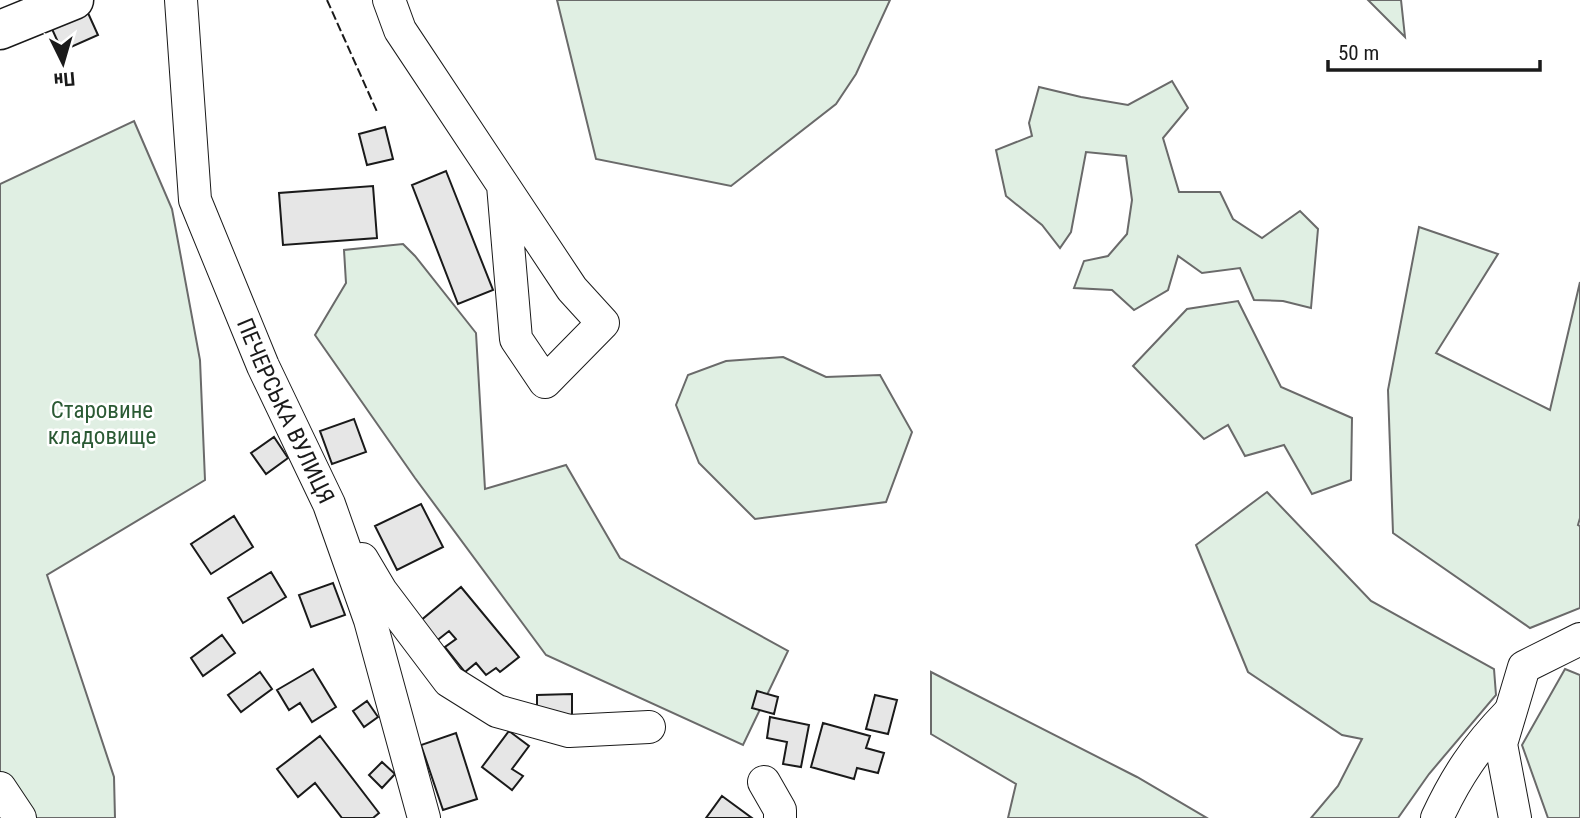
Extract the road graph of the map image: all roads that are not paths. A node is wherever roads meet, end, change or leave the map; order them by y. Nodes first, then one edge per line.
1 (74, 0) edge
2 (181, 0) edge
3 (389, 0) edge
4 (0, 30) edge
5 (503, 185) junction
6 (330, 504) junction
7 (1580, 639) edge
8 (1511, 711) junction
9 (649, 727) dead end
10 (764, 782) dead end
11 (0, 788) edge
12 (20, 818) edge
13 (424, 818) edge
14 (780, 818) edge
15 (1437, 818) edge
16 (1515, 818) edge

1 - 4 main road
2 - 6 street, ПЕЧЕРСЬКА ВУЛИЦЯ
3 - 5 street
5 - 5 street
6 - 9 street
6 - 13 street, ПЕЧЕРСЬКА ВУЛИЦЯ
7 - 8 street
8 - 15 street
8 - 16 street
10 - 14 street
11 - 12 street

